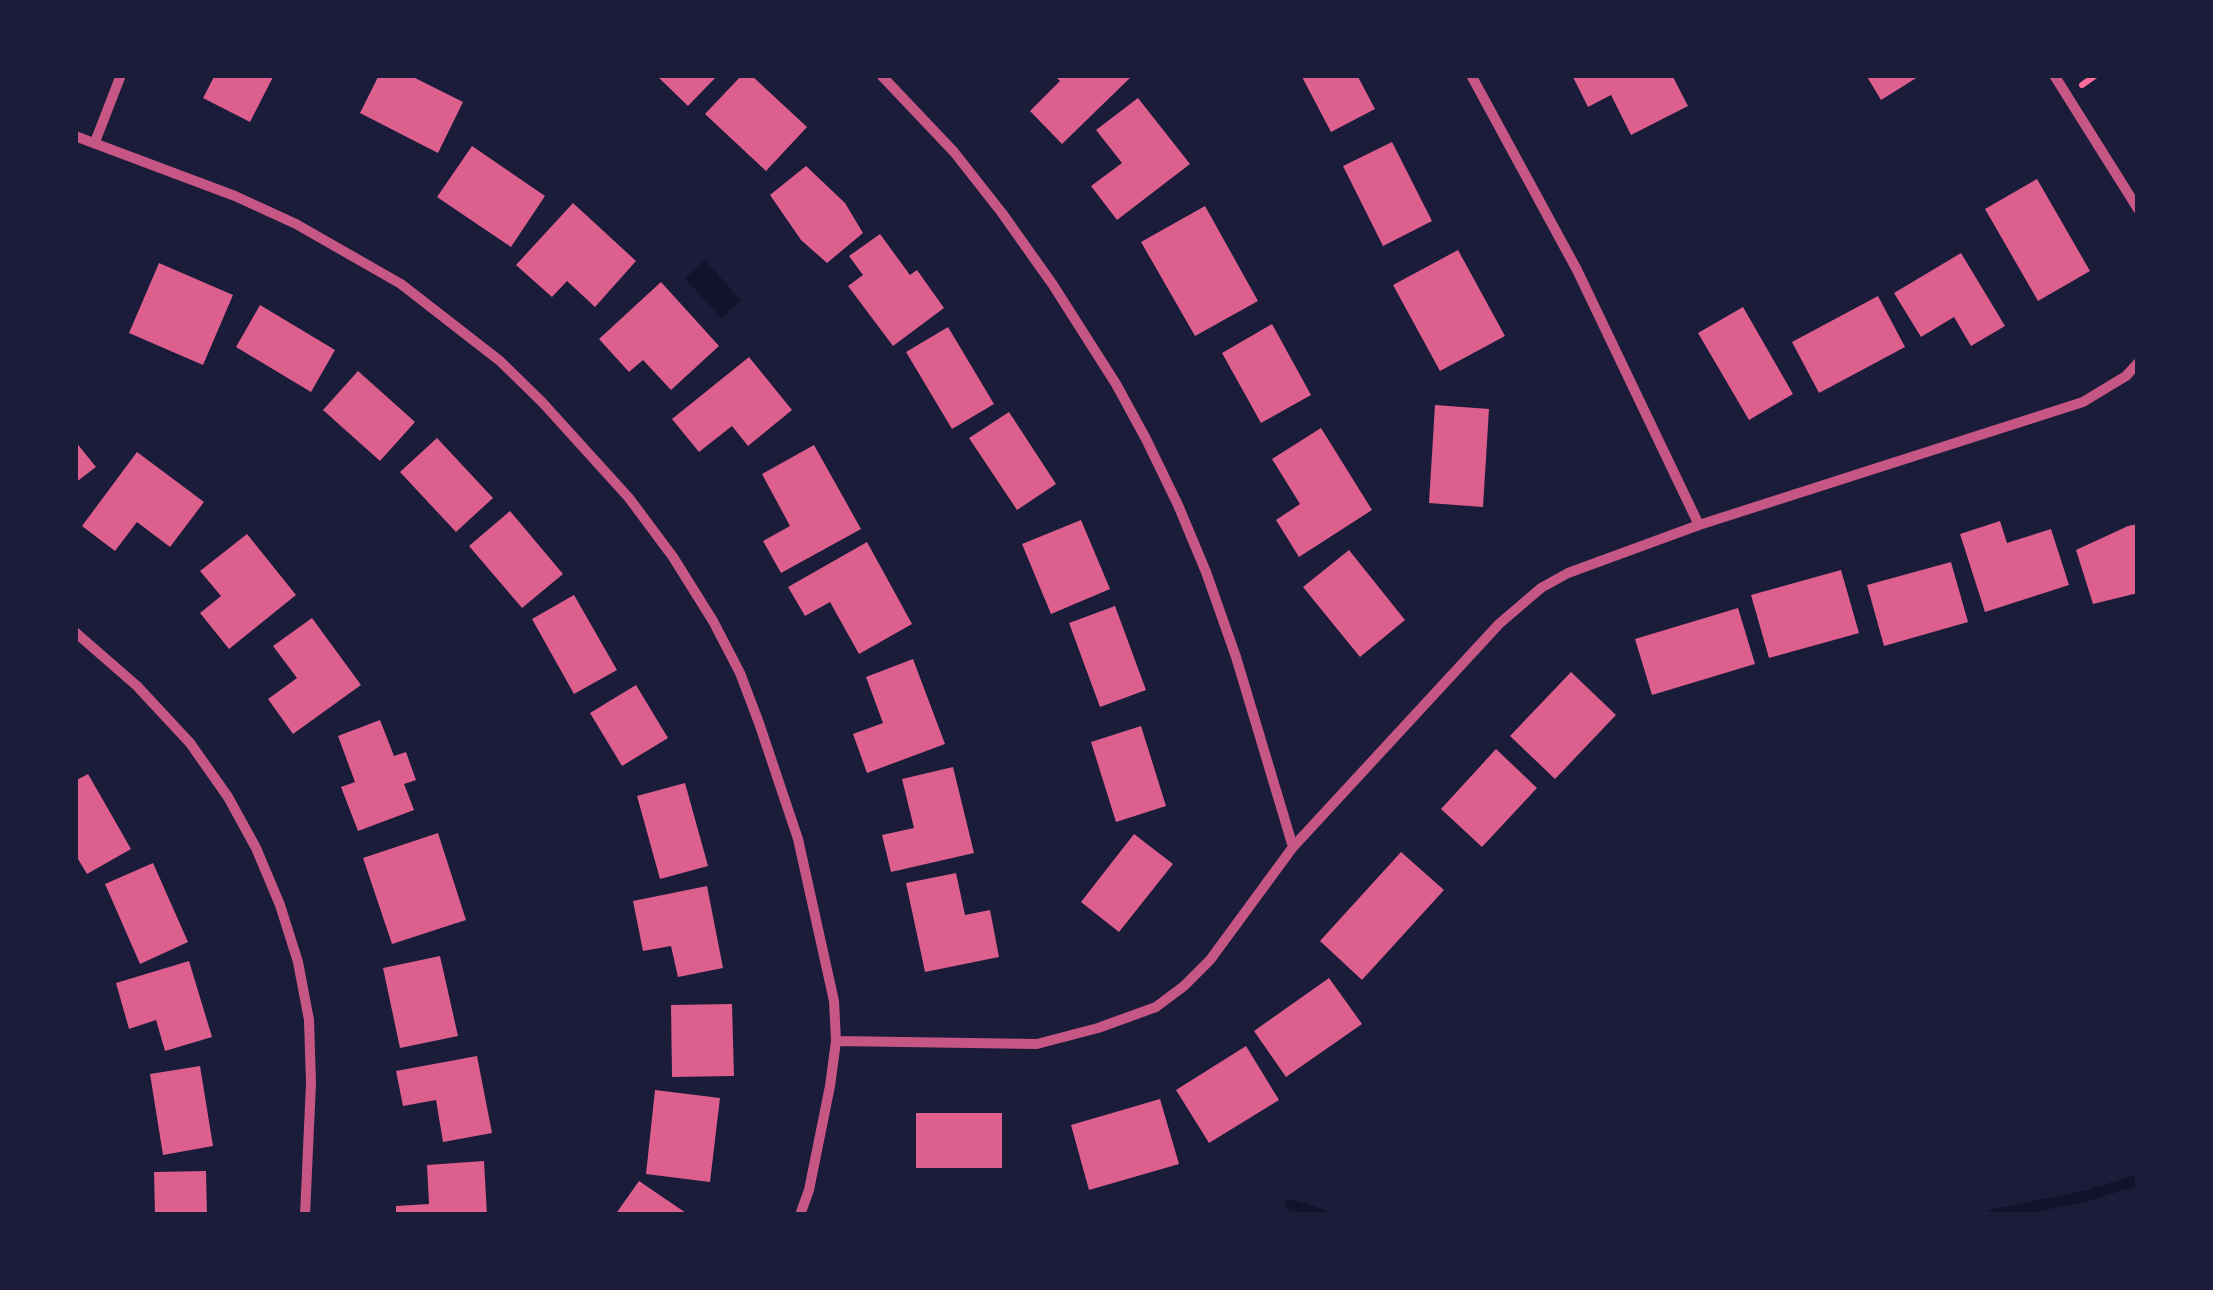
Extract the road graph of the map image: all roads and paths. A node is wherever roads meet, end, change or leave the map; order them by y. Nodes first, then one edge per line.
1 (121, 75) edge
2 (881, 75) edge
3 (1471, 75) edge
4 (2054, 75) edge
5 (2096, 75) edge
6 (2081, 86) dead end
7 (75, 136) edge
8 (95, 142) junction
9 (2138, 210) edge
10 (2138, 364) edge
11 (1699, 525) junction
12 (75, 632) edge
13 (1293, 847) junction
14 (836, 1041) junction
15 (305, 1215) edge
16 (800, 1215) edge

1 - 8 street
2 - 13 street
3 - 11 street
4 - 9 street
5 - 6 path
7 - 8 street
8 - 14 street
10 - 11 street
11 - 13 street
12 - 15 street
13 - 14 street
14 - 16 street

